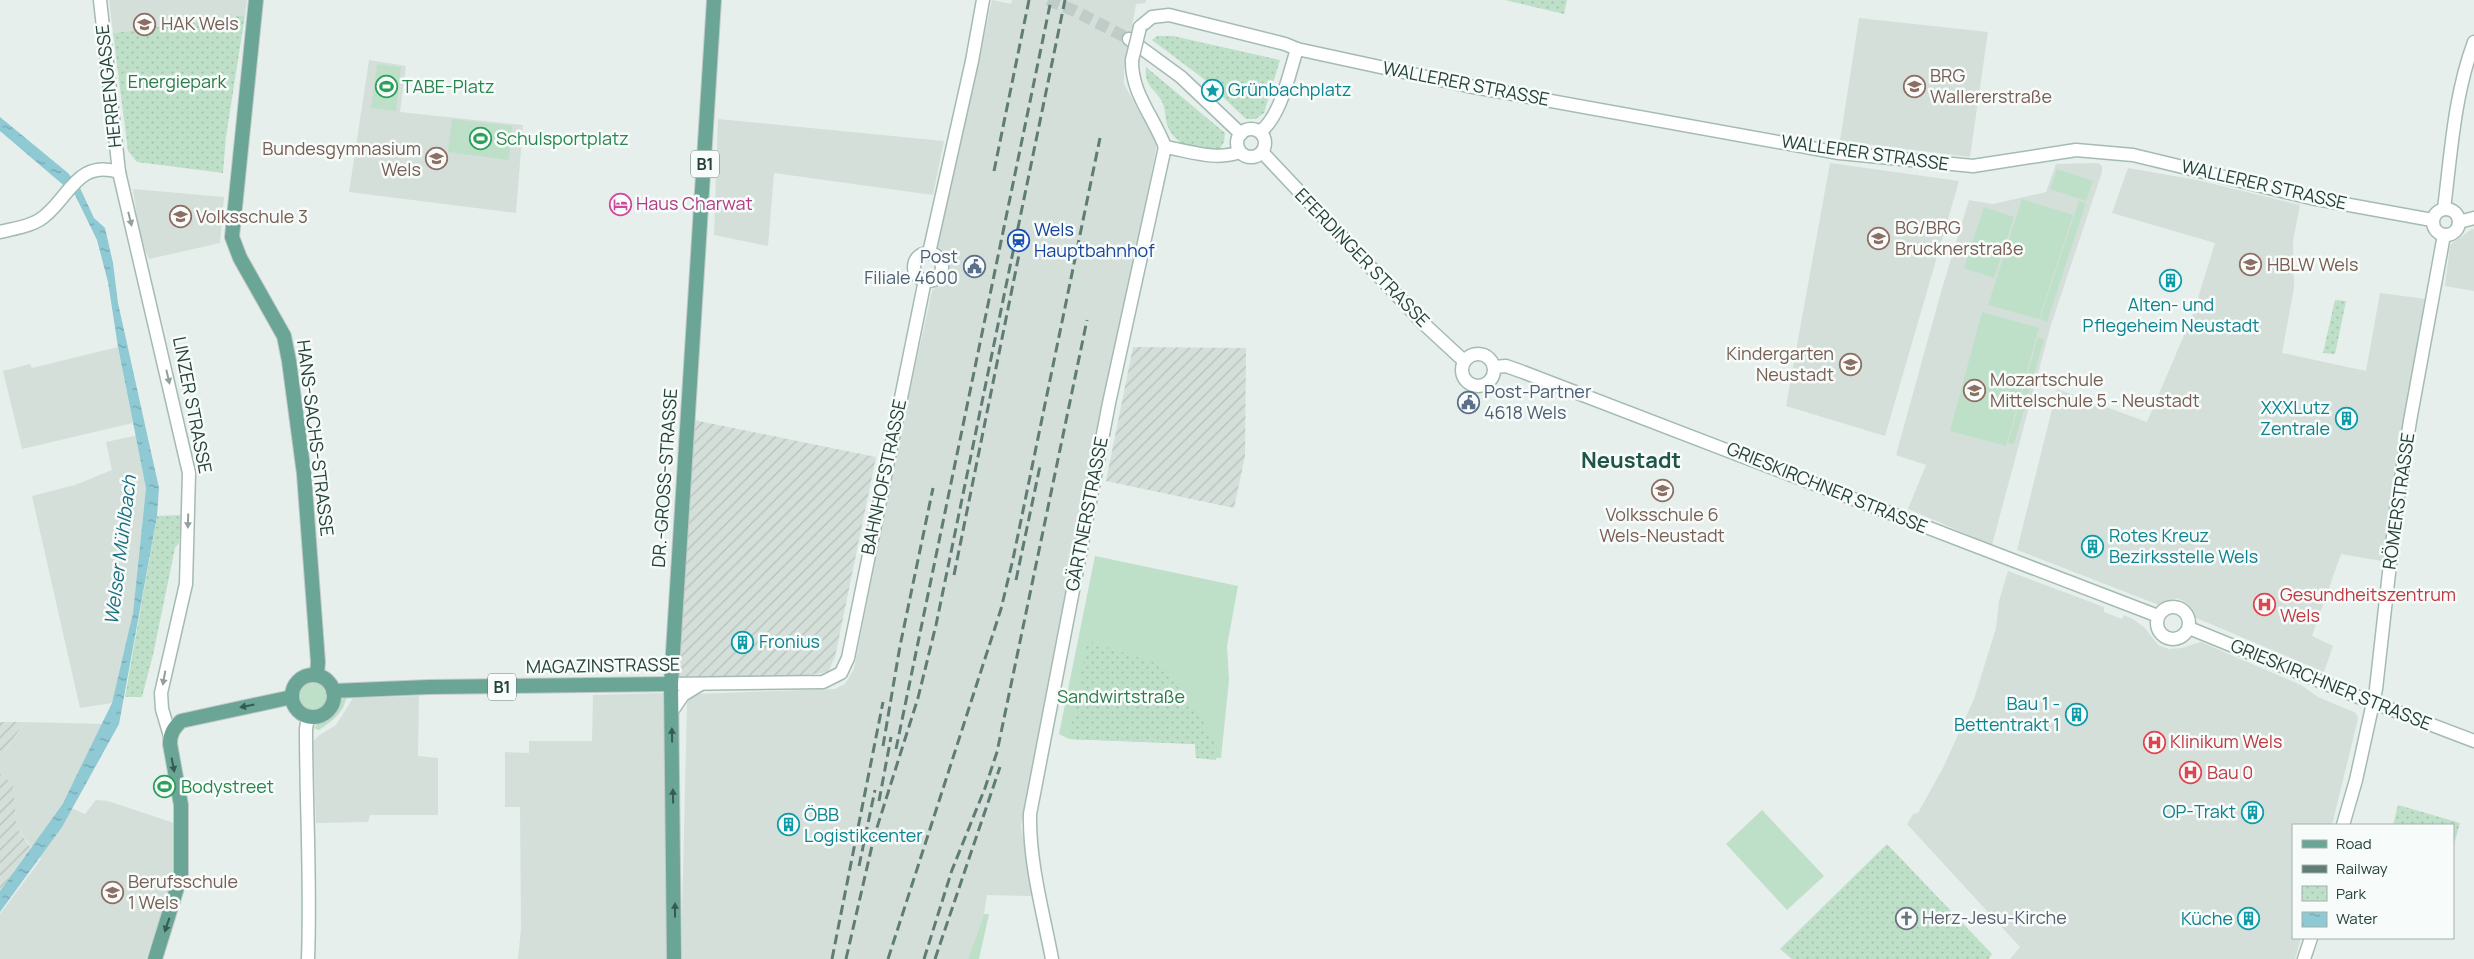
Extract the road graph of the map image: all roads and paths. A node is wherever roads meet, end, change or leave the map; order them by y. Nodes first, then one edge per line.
1 (100, 0) edge
2 (256, 0) edge
3 (714, 0) edge
4 (983, 0) edge
5 (1129, 39) tunnel mouth
6 (2474, 42) edge
7 (1297, 49) junction
8 (1260, 132) junction
9 (1241, 134) junction
10 (1165, 147) junction
11 (1240, 152) junction
12 (1262, 152) junction
13 (119, 172) junction
14 (2444, 209) junction
15 (2474, 218) edge
16 (2432, 220) junction
17 (2459, 222) junction
18 (0, 232) edge
19 (2444, 235) junction
20 (929, 253) junction
21 (925, 280) junction
22 (1464, 361) junction
23 (1494, 367) junction
24 (2158, 616) junction
25 (2189, 628) junction
26 (841, 673) joint
27 (317, 675) junction
28 (671, 684) junction
29 (701, 684) junction
30 (334, 691) junction
31 (292, 697) junction
32 (2373, 703) junction
33 (672, 711) junction
34 (308, 716) junction
35 (170, 736) junction
36 (2474, 741) edge
37 (2343, 824) edge
38 (2311, 939) edge
39 (155, 959) edge
40 (308, 959) edge
41 (674, 959) edge
42 (1052, 959) edge
43 (2304, 959) edge

1 - 13 street, HERRENGASSE
2 - 27 main road, HANS-SACHS-STRASSE
3 - 28 main road, DR.-GROSS-STRASSE / B1
4 - 20 street
5 - 9 street
6 - 14 street
7 - 8 street
7 - 10 street, bridge
7 - 16 street, WALLERER STRASSE
8 - 9 street
8 - 12 street
9 - 11 street
10 - 11 street
10 - 42 street, GÄRTNERSTRASSE
11 - 12 street
12 - 22 street, EFERDINGER STRASSE
13 - 18 street
13 -> 35 street, LINZER STRASSE
14 - 16 street
14 - 17 street
15 - 17 street
16 - 19 street
17 - 19 street
19 - 32 street, RÖMERSTRASSE
20 - 21 street
20 - 21 street
21 - 26 street, BAHNHOFSTRASSE
22 - 23 street
22 - 23 street
23 - 24 street, GRIESKIRCHNER STRASSE
24 - 25 street
24 - 25 street
25 - 32 street, GRIESKIRCHNER STRASSE
26 - 29 street, MAGAZINSTRASSE
27 - 30 main road
27 - 31 main road
28 - 29 street, MAGAZINSTRASSE
28 - 30 main road, MAGAZINSTRASSE / B1
28 - 33 main road, DR.-GROSS-STRASSE
29 - 33 street
30 - 34 main road
31 - 34 main road
31 -> 35 main road
32 - 36 street, GRIESKIRCHNER STRASSE
32 - 37 street, RÖMERSTRASSE
41 -> 33 main road, DR.-GROSS-STRASSE
34 - 40 street
35 -> 39 main road, LINZER STRASSE
38 - 43 street

